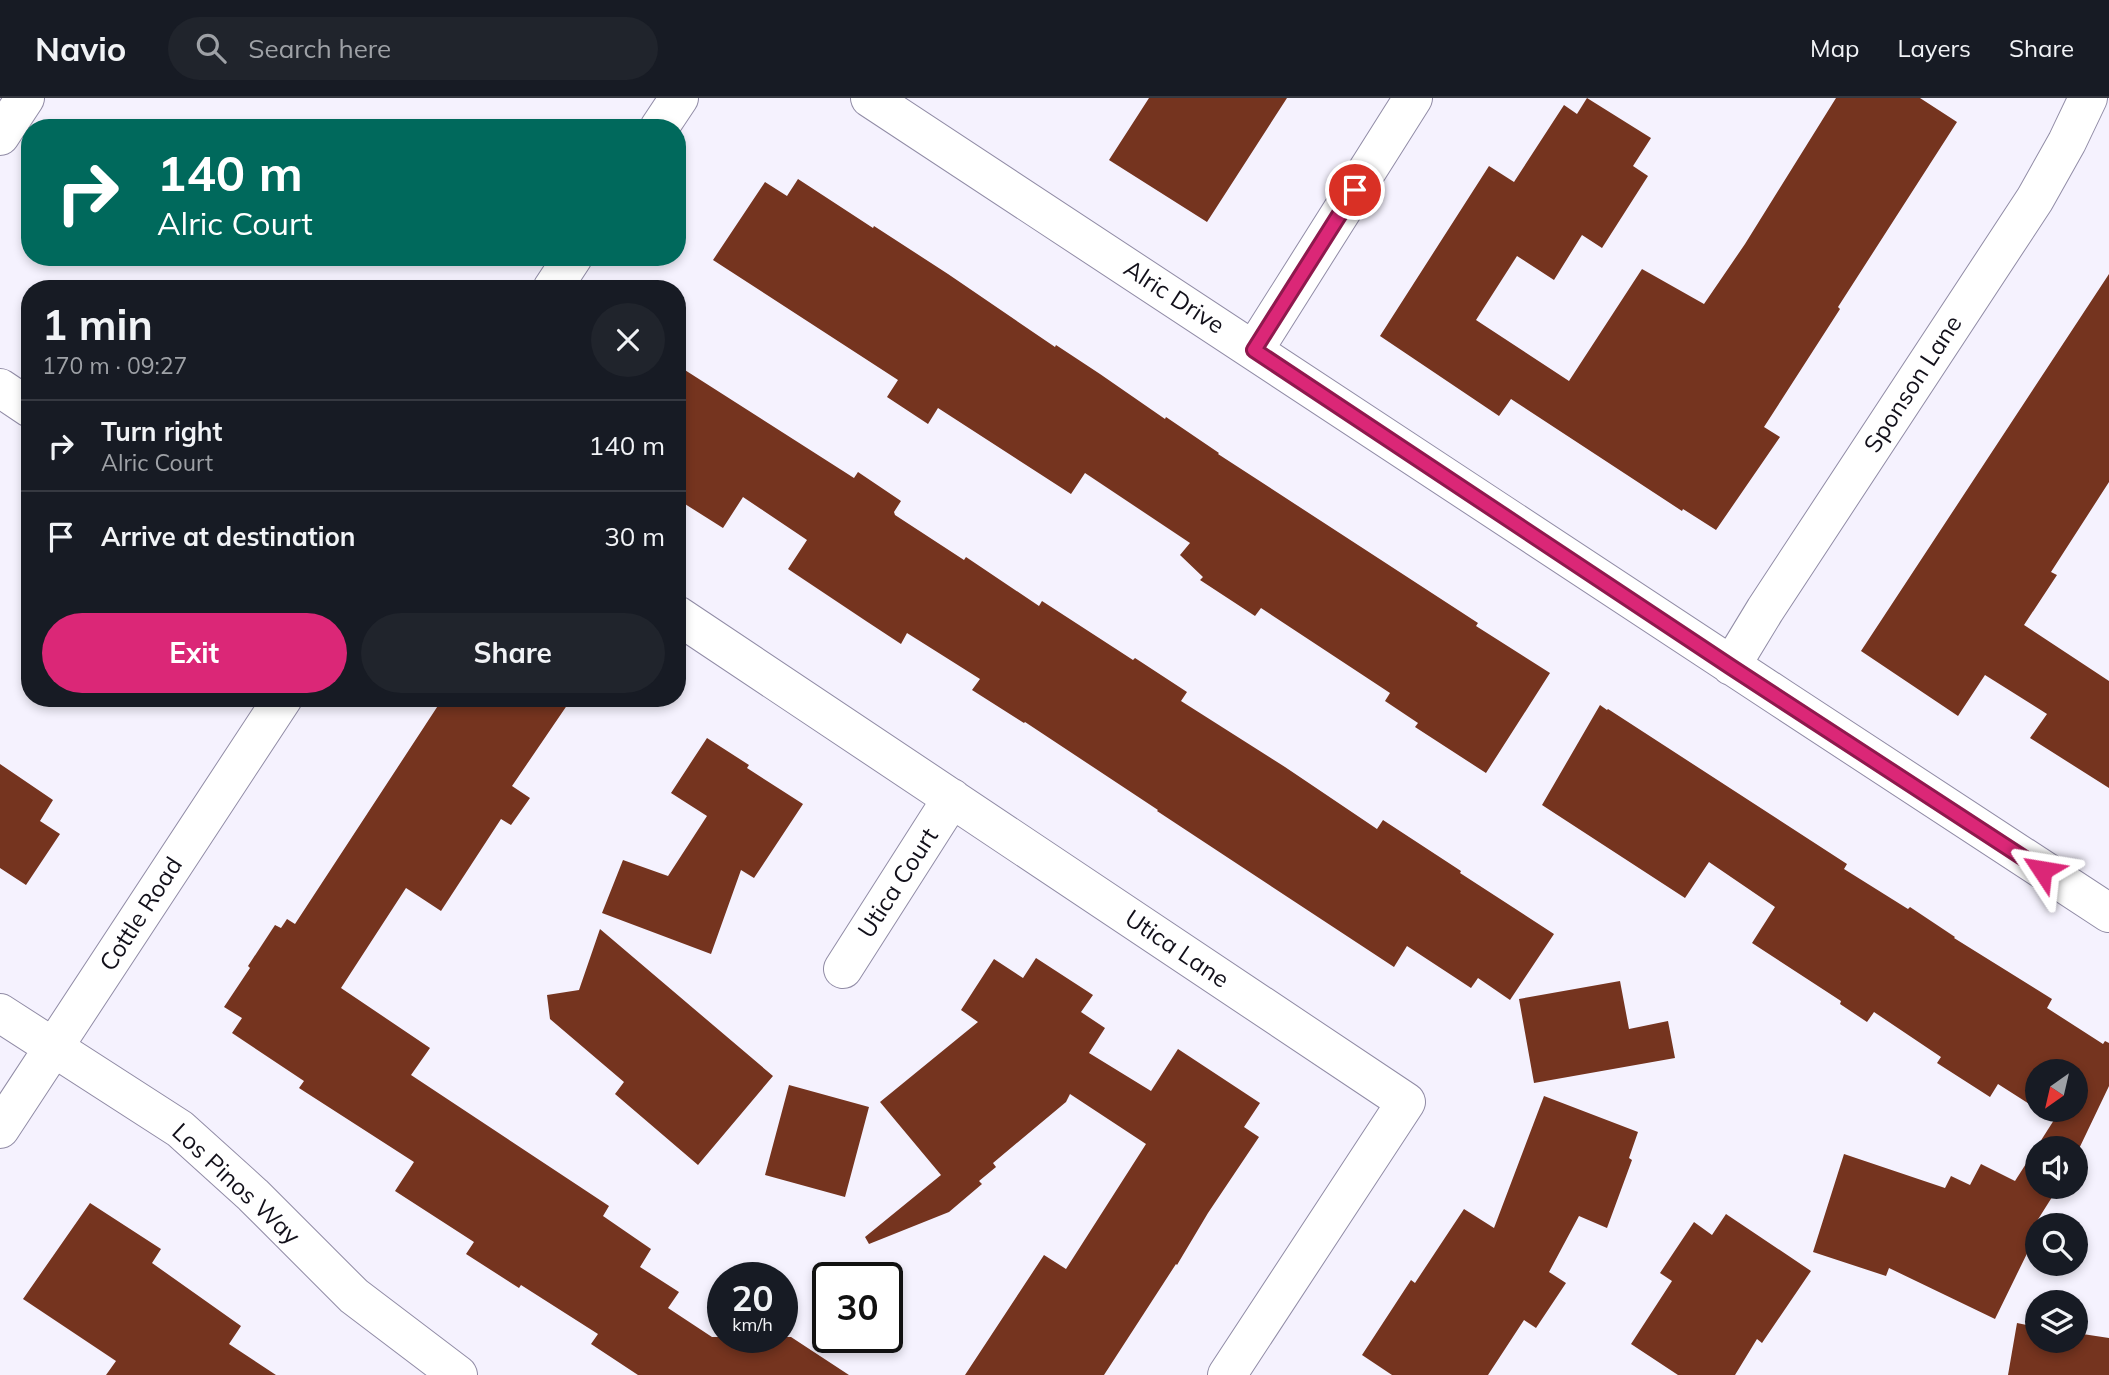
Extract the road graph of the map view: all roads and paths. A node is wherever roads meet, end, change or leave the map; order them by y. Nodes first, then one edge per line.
1 (24, 98) edge
2 (679, 98) edge
3 (870, 98) edge
4 (1413, 98) edge
5 (2088, 98) edge
6 (665, 119) edge
7 (0, 136) edge
8 (1254, 350) junction
9 (0, 388) edge
10 (21, 402) edge
11 (686, 621) edge
12 (1731, 667) junction
13 (277, 707) edge
14 (953, 798) junction
15 (2109, 913) edge
16 (843, 969) dead end
17 (0, 1013) edge
18 (53, 1048) junction
19 (0, 1129) edge
20 (458, 1375) edge
21 (1227, 1375) edge

1 - 7 street
2 - 6 street
3 - 8 street, Alric Drive
4 - 8 street
5 - 12 street, Sponson Lane
8 - 12 street, Alric Drive
9 - 10 street
11 - 14 street, Utica Lane
12 - 15 street, Alric Drive
13 - 18 street, Cottle Road
14 - 16 street, Utica Court
14 - 21 street, Utica Lane
17 - 18 street, Los Pinos Way
18 - 19 street, Cottle Road
18 - 20 street, Los Pinos Way

